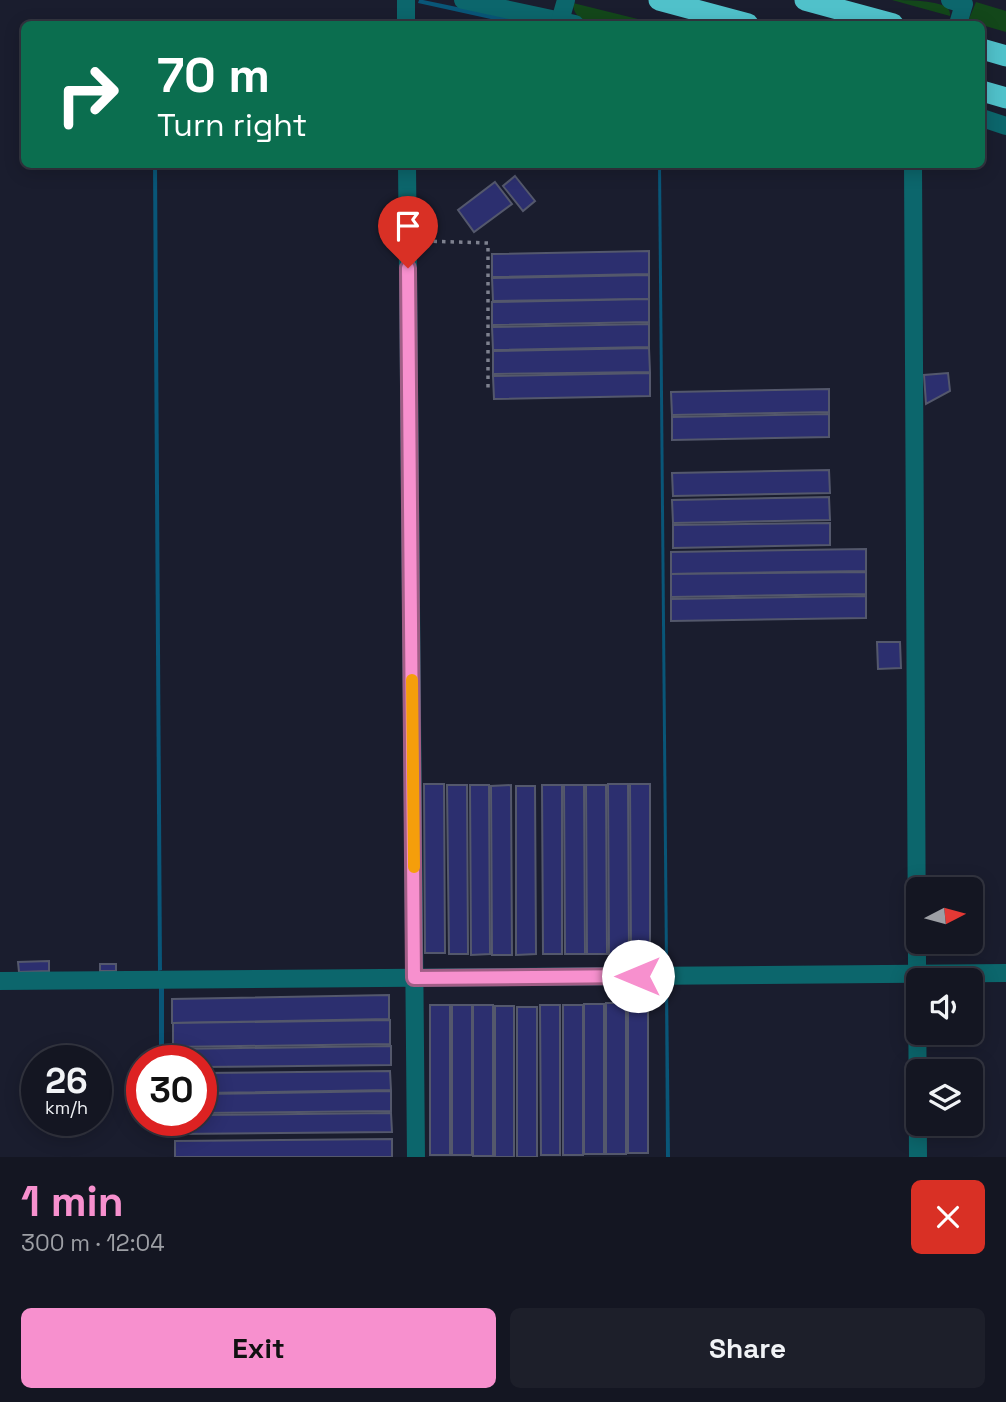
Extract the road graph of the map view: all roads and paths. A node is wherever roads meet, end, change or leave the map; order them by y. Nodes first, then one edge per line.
1 (406, 0) edge
2 (463, 0) edge
3 (566, 0) edge
4 (659, 0) edge
5 (806, 0) edge
6 (950, 0) edge
7 (406, 21) edge
8 (558, 21) edge
9 (567, 21) edge
10 (737, 21) edge
11 (882, 21) edge
12 (959, 21) edge
13 (985, 50) edge
14 (1006, 56) edge
15 (985, 92) edge
16 (1006, 99) edge
17 (985, 119) edge
18 (1006, 125) edge
19 (407, 168) edge
20 (913, 168) edge
21 (408, 241) junction
22 (488, 392) dead end
23 (918, 968) edge
24 (983, 973) edge
25 (1006, 973) edge
26 (906, 974) edge
27 (414, 978) junction
28 (0, 981) edge
29 (918, 1045) edge
30 (416, 1157) edge
31 (918, 1157) edge

1 - 7 street
2 - 8 street
3 - 9 street
4 - 10 highway
5 - 11 highway
6 - 12 street
13 - 14 highway
15 - 16 highway
17 - 18 street
19 - 21 street
20 - 23 street
21 - 22 path
21 - 27 street
24 - 25 street
26 - 27 street
27 - 28 street
27 - 30 street
29 - 31 street

